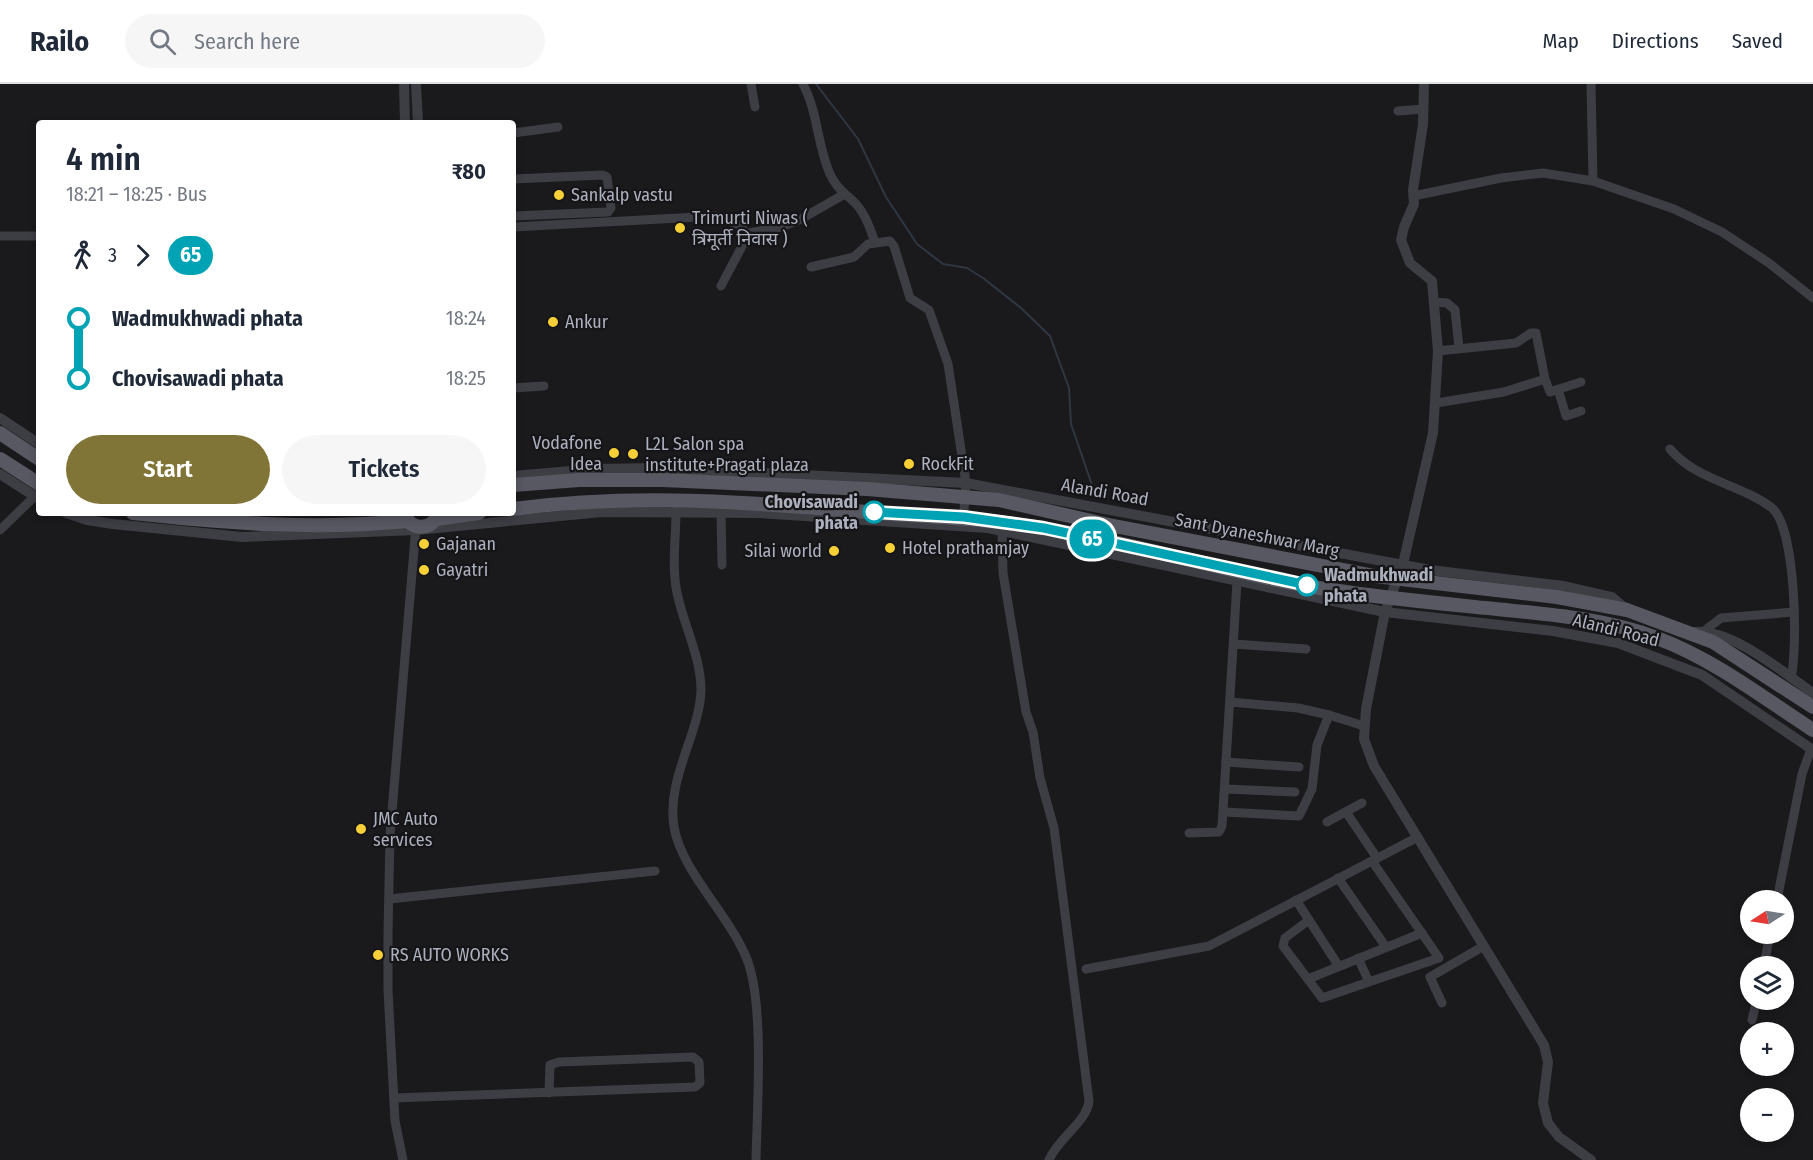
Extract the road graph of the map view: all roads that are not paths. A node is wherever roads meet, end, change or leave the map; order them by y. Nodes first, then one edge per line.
1 (404, 84) edge
2 (416, 84) edge
3 (751, 84) edge
4 (803, 84) edge
5 (1424, 84) edge
6 (1591, 84) edge
7 (755, 107) dead end
8 (1424, 109) junction
9 (1398, 111) dead end
10 (405, 120) edge
11 (418, 120) edge
12 (558, 127) dead end
13 (516, 133) edge
14 (516, 179) edge
15 (1593, 181) junction
16 (843, 195) junction
17 (1413, 196) junction
18 (516, 216) edge
19 (516, 227) edge
20 (0, 236) edge
21 (36, 236) edge
22 (746, 236) junction
23 (875, 243) junction
24 (811, 267) dead end
25 (721, 286) dead end
26 (1813, 298) edge
27 (1436, 302) junction
28 (1460, 348) junction
29 (1438, 351) junction
30 (1545, 380) junction
31 (1581, 382) dead end
32 (544, 386) dead end
33 (516, 387) edge
34 (1558, 389) junction
35 (1436, 403) junction
36 (1581, 411) dead end
37 (0, 418) edge
38 (0, 433) edge
39 (20, 438) junction
40 (36, 443) edge
41 (1670, 449) dead end
42 (36, 456) edge
43 (0, 459) edge
44 (0, 474) edge
45 (516, 477) edge
46 (966, 483) junction
47 (516, 485) edge
48 (36, 492) edge
49 (36, 492) edge
50 (36, 494) edge
51 (962, 496) junction
52 (516, 509) edge
53 (676, 511) junction
54 (720, 512) junction
55 (79, 516) edge
56 (163, 516) edge
57 (437, 516) edge
58 (411, 522) edge
59 (964, 522) junction
60 (0, 529) edge
61 (1002, 532) junction
62 (1403, 564) junction
63 (722, 566) dead end
64 (1398, 579) junction
65 (1237, 582) junction
66 (1391, 599) junction
67 (1627, 610) junction
68 (1385, 612) junction
69 (1794, 612) junction
70 (1698, 632) junction
71 (1234, 644) junction
72 (1305, 649) dead end
73 (1786, 681) junction
74 (1813, 693) edge
75 (1230, 702) junction
76 (1813, 707) edge
77 (1329, 715) junction
78 (1364, 726) junction
79 (1813, 730) edge
80 (1812, 750) edge
81 (1226, 762) junction
82 (1299, 767) dead end
83 (1225, 789) junction
84 (1295, 792) dead end
85 (1362, 803) dead end
86 (1224, 812) junction
87 (1346, 812) junction
88 (1327, 822) dead end
89 (1189, 833) dead end
90 (1416, 838) junction
91 (1374, 860) junction
92 (655, 871) dead end
93 (1338, 878) junction
94 (1779, 890) edge
95 (390, 899) junction
96 (1296, 900) junction
97 (1309, 920) junction
98 (1422, 933) junction
99 (1386, 947) junction
100 (1482, 947) junction
101 (1358, 958) junction
102 (1338, 965) junction
103 (1086, 969) dead end
104 (1308, 979) junction
105 (1369, 982) junction
106 (1442, 1003) dead end
107 (1754, 1010) edge
108 (1752, 1020) dead end
109 (549, 1093) junction
110 (394, 1098) junction
111 (403, 1160) edge
112 (756, 1160) edge
113 (1049, 1160) edge
114 (1591, 1160) edge

1 - 10 street
2 - 11 street
3 - 7 street
4 - 16 street
5 - 8 street
6 - 15 street
8 - 9 street
8 - 17 street
12 - 13 street
14 - 18 street
15 - 17 street
15 - 26 street
16 - 22 street
16 - 23 street
17 - 27 street
19 - 22 street
20 - 21 street
22 - 25 street
23 - 24 street
23 - 46 street
27 - 28 street
27 - 29 street
28 - 29 street
28 - 30 street
29 - 35 street
30 - 34 street
30 - 35 street
31 - 34 street
32 - 33 street
34 - 36 street
35 - 62 street
37 - 39 street
38 - 39 main road
39 - 40 street
39 - 42 main road
41 - 69 street
43 - 48 main road
44 - 49 street
45 - 46 street, Alandi Road
46 - 51 street
46 - 62 street, Alandi Road
47 - 51 main road
50 - 60 street
51 - 59 street
51 - 64 main road, Sant Dyaneshwar Marg
52 - 59 main road, Sant Dyaneshwar Marg
53 - 54 street, Alandi Road
53 - 58 street, Alandi Road
53 - 112 street
54 - 59 street, Alandi Road
54 - 63 street
55 - 58 street, Alandi Road
56 - 58 main road
57 - 58 main road
58 - 95 street
59 - 61 street, Alandi Road
59 - 66 main road, Sant Dyaneshwar Marg
61 - 65 street, Alandi Road
61 - 113 street
62 - 64 street
62 - 67 street, Alandi Road
64 - 66 street
64 - 67 main road, Sant Dyaneshwar Marg
65 - 68 street, Alandi Road
65 - 71 street
66 - 68 street
66 - 79 main road, Sant Dyaneshwar Marg
67 - 70 main road, Sant Dyaneshwar Marg
68 - 78 street
68 - 80 street, Alandi Road
69 - 70 street
69 - 73 street
70 - 73 main road, Sant Dyaneshwar Marg
71 - 72 street
71 - 75 street
73 - 74 street
73 - 76 main road
75 - 77 street
75 - 81 street
77 - 78 street
77 - 86 street
78 - 90 street
80 - 94 street
81 - 82 street
81 - 83 street
83 - 84 street
83 - 86 street
85 - 87 street
86 - 89 street
87 - 88 street
87 - 91 street
90 - 91 street
90 - 100 street
91 - 93 street
91 - 98 street
92 - 95 street
93 - 96 street
93 - 99 street
95 - 110 street
96 - 97 street
96 - 103 street
97 - 102 street
97 - 104 street
98 - 99 street
98 - 105 street
99 - 101 street
100 - 106 street
100 - 114 street
101 - 102 street
101 - 105 street
102 - 104 street
104 - 105 street
107 - 108 street
109 - 109 street
109 - 110 street
110 - 111 street

